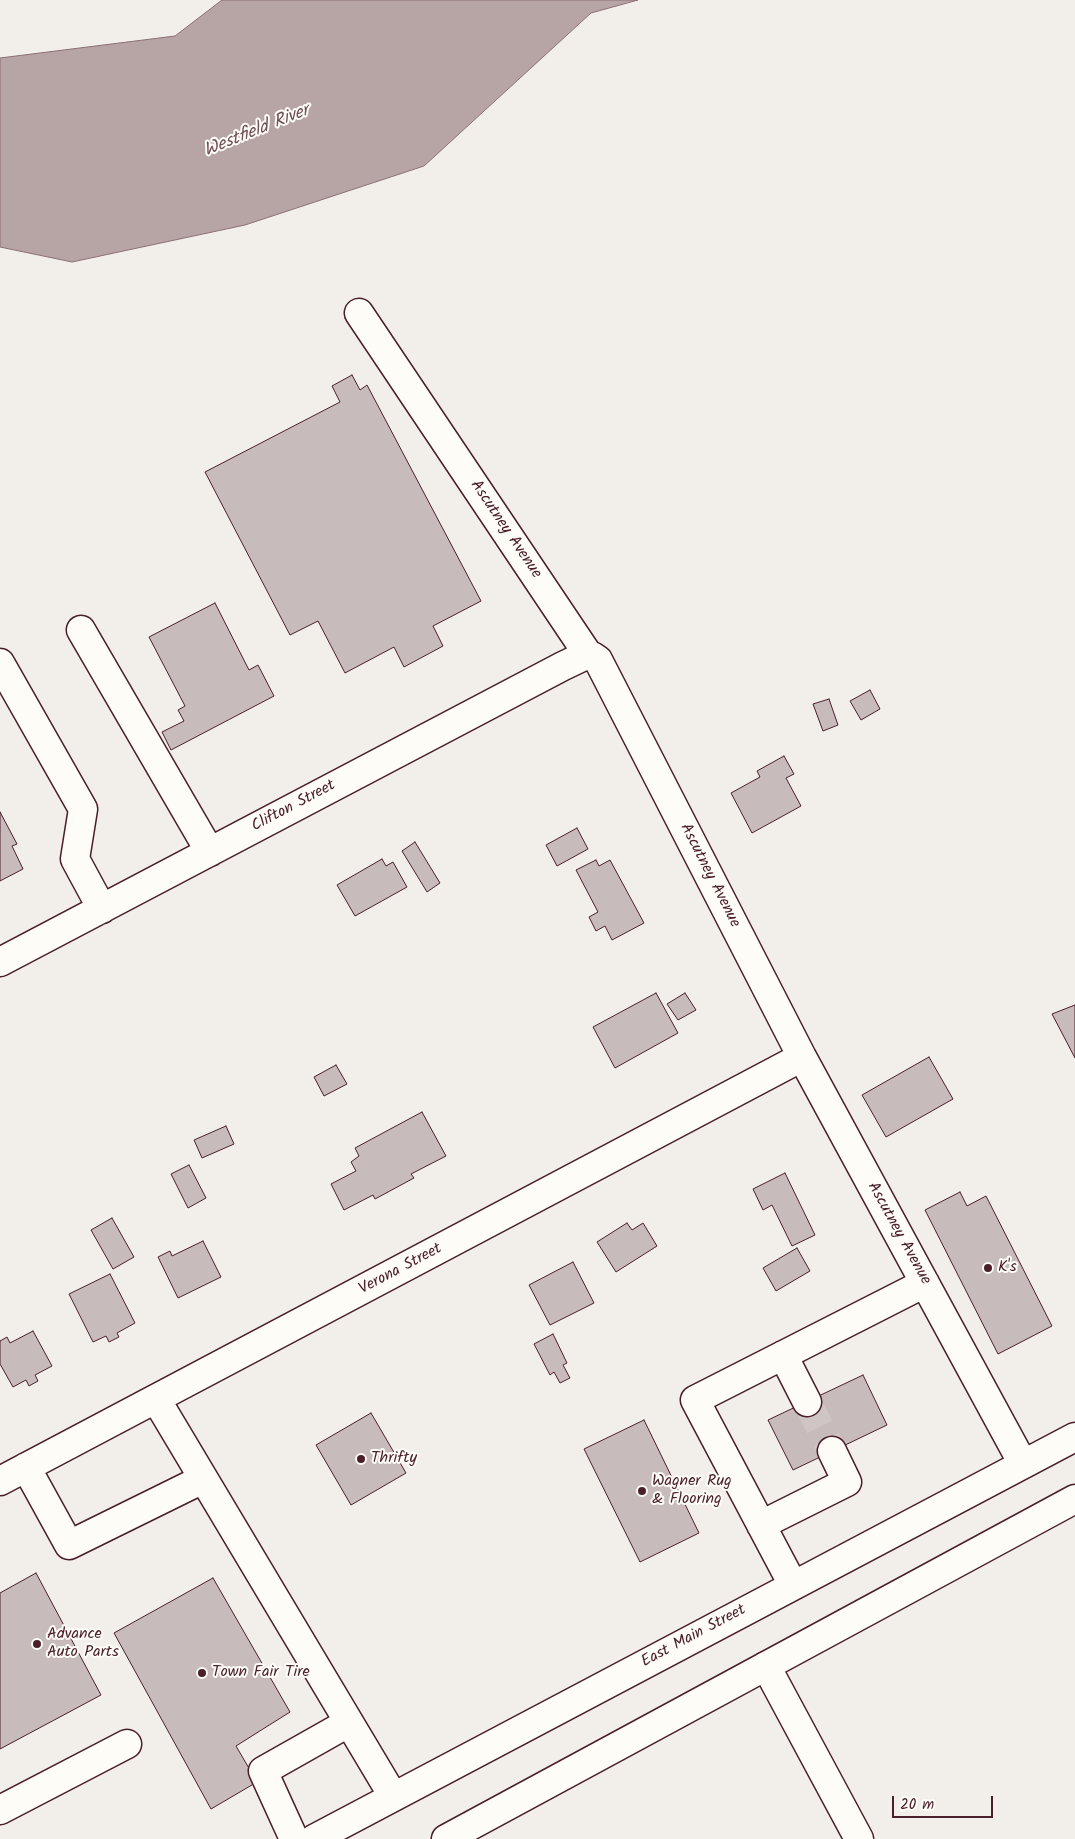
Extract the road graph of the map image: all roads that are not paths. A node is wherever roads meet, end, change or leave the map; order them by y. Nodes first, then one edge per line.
1 (359, 313) dead end
2 (82, 630) dead end
3 (589, 656) junction
4 (0, 663) edge
5 (210, 852) junction
6 (102, 909) junction
7 (0, 962) edge
8 (802, 1057) junction
9 (925, 1283) junction
10 (783, 1355) junction
11 (156, 1399) junction
12 (807, 1402) tunnel mouth
13 (1075, 1436) edge
14 (832, 1451) tunnel mouth
15 (1023, 1464) junction
16 (26, 1467) junction
17 (203, 1479) junction
18 (0, 1481) edge
19 (1075, 1499) edge
20 (761, 1525) junction
21 (793, 1585) junction
22 (766, 1666) junction
23 (348, 1723) junction
24 (127, 1744) dead end
25 (394, 1796) junction
26 (0, 1810) edge
27 (294, 1839) edge
28 (314, 1839) edge
29 (446, 1839) edge
30 (859, 1839) edge

1 - 3 street, Ascutney Avenue
2 - 5 street
3 - 5 street, Clifton Street
3 - 8 street, Ascutney Avenue
4 - 6 street
5 - 6 street, Clifton Street
6 - 7 street, Clifton Street
8 - 9 street, Ascutney Avenue
8 - 11 street, Verona Street
9 - 10 street
9 - 15 street, Ascutney Avenue
10 - 12 street
10 - 20 street
11 - 16 street, Verona Street
11 - 17 street
13 - 15 street, East Main Street
14 - 20 street
15 - 21 street, East Main Street
16 - 17 street
16 - 18 street, Verona Street
17 - 23 street
19 - 22 street
20 - 21 street
21 - 25 street, East Main Street
22 - 29 street
22 - 30 street
23 - 25 street
23 - 27 street
24 - 26 street
25 - 28 street, East Main Street

